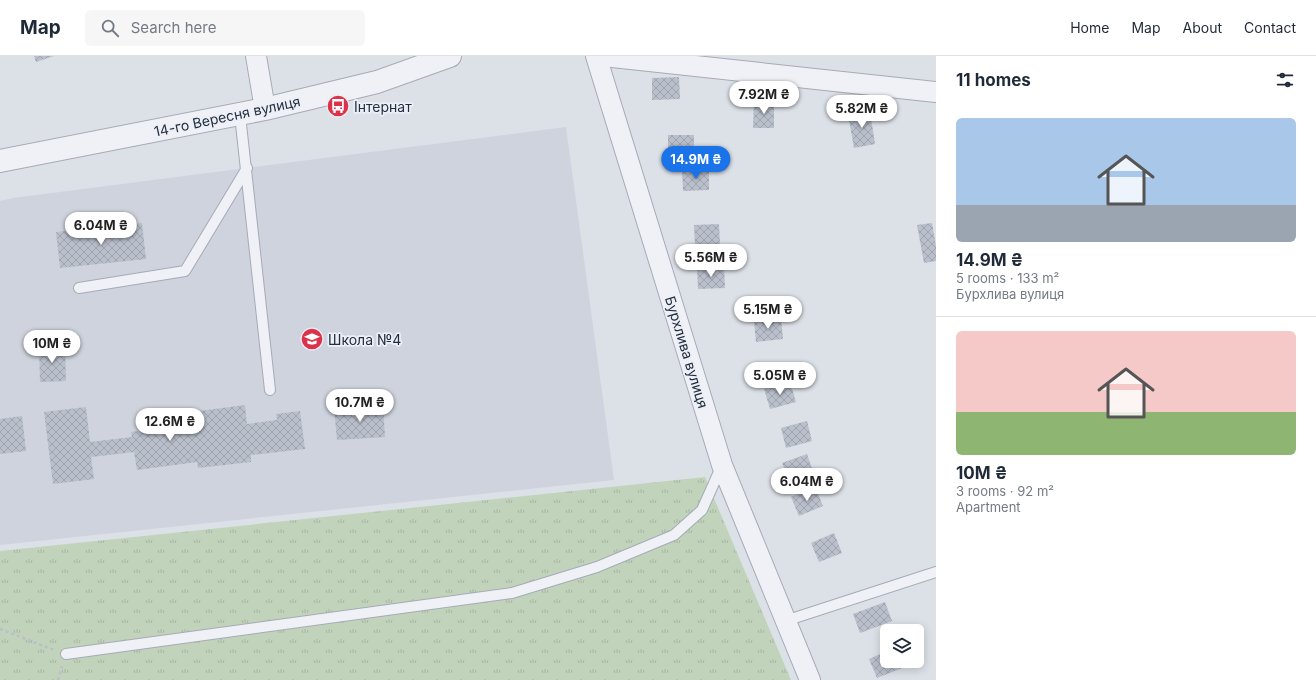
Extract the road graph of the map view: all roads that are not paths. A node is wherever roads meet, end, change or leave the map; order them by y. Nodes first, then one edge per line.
1 (256, 56) edge
2 (450, 56) edge
3 (596, 56) edge
4 (603, 56) edge
5 (936, 92) edge
6 (265, 109) junction
7 (240, 115) junction
8 (0, 161) edge
9 (247, 168) junction
10 (79, 288) dead end
11 (270, 390) dead end
12 (722, 465) junction
13 (936, 572) edge
14 (785, 621) junction
15 (66, 654) road end
16 (810, 680) edge

1 - 6 street
2 - 6 street, 14-го Вересня вулиця
3 - 12 street, Бурхлива вулиця
4 - 5 street
6 - 7 street, 14-го Вересня вулиця
7 - 8 street, 14-го Вересня вулиця
7 - 9 lane
9 - 10 lane
9 - 11 lane
12 - 14 street, Бурхлива вулиця
12 - 15 lane
13 - 14 lane
14 - 16 street, Бурхлива вулиця

